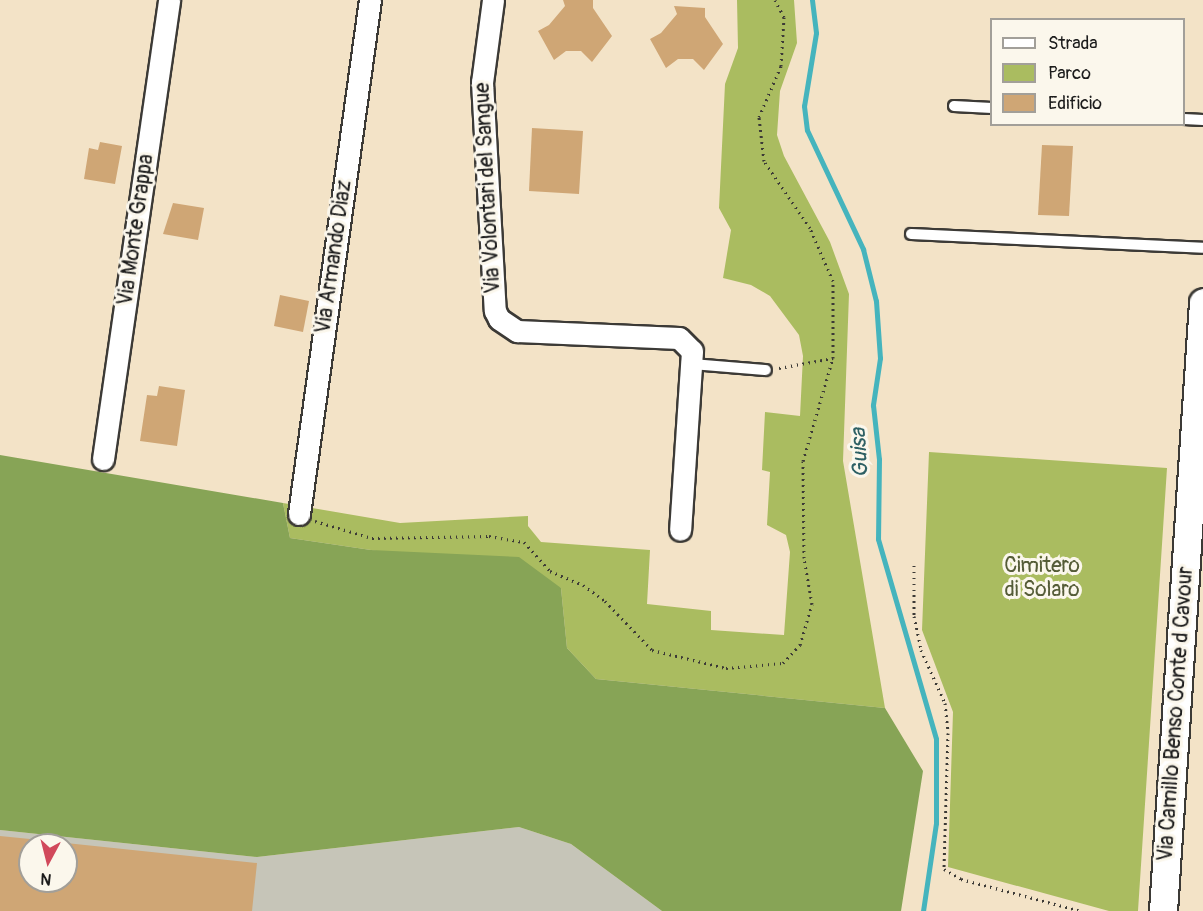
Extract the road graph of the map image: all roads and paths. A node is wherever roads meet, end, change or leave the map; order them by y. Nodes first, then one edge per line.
1 (169, 0) edge
2 (370, 0) edge
3 (493, 0) edge
4 (954, 106) dead end
5 (990, 108) edge
6 (1185, 119) edge
7 (1203, 120) edge
8 (911, 234) dead end
9 (1203, 249) edge
10 (1203, 302) edge
11 (833, 358) dead end
12 (691, 364) junction
13 (1200, 365) edge
14 (766, 370) joint
15 (103, 459) dead end
16 (298, 514) dead end
17 (680, 530) dead end
18 (914, 565) dead end
19 (1081, 911) edge
20 (1163, 911) edge

1 - 15 street, Via Monte Grappa
2 - 16 street, Via Armando Diaz
3 - 12 street, Via Volontari del Sangue
4 - 5 lane
6 - 7 lane
8 - 9 lane
10 - 13 street, Via Camillo Benso Conte d Cavour
11 - 14 path
12 - 14 lane
12 - 17 street, Via Volontari del Sangue
13 - 20 street, Via Camillo Benso Conte d Cavour
18 - 19 path

